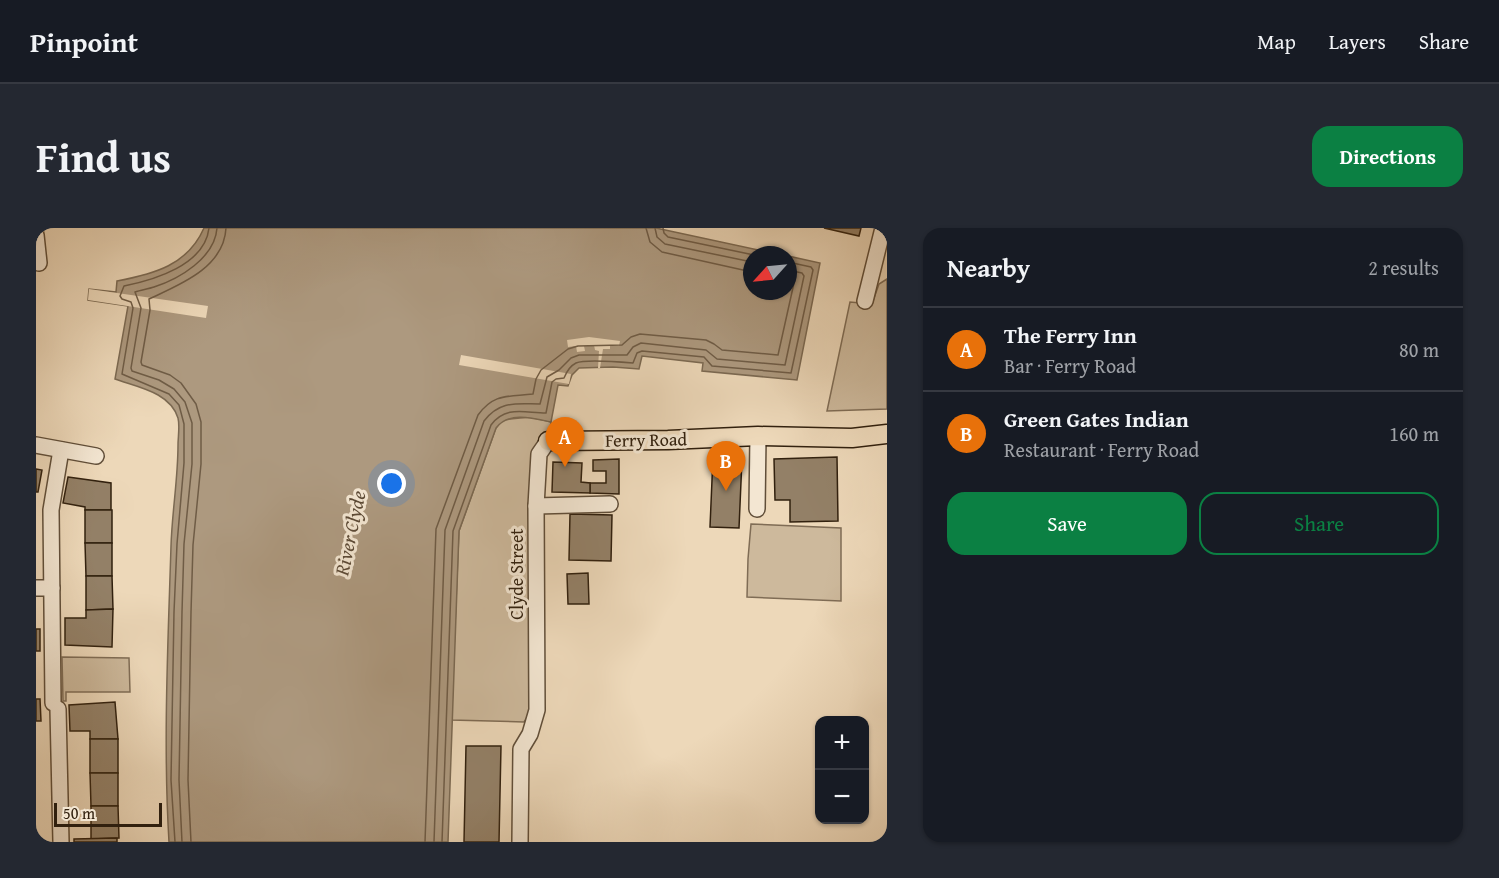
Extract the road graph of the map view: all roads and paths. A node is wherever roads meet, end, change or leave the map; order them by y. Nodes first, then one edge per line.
1 (883, 228) edge
2 (36, 235) edge
3 (39, 263) dead end
4 (880, 268) edge
5 (865, 301) dead end
6 (887, 434) edge
7 (758, 436) junction
8 (548, 441) joint
9 (36, 445) edge
10 (61, 450) junction
11 (96, 456) dead end
12 (610, 504) dead end
13 (536, 506) junction
14 (757, 509) dead end
15 (44, 540) edge
16 (44, 588) edge
17 (36, 675) edge
18 (52, 675) junction
19 (61, 842) edge
20 (520, 842) edge

1 - 4 street
2 - 3 street
4 - 5 street
6 - 7 main road, Ferry Road
7 - 8 main road, Ferry Road
7 - 14 street
8 - 13 street, Clyde Street
9 - 10 street
10 - 11 street
10 - 15 street
12 - 13 street
13 - 20 street, Clyde Street
15 - 16 street
16 - 18 street
17 - 18 street
18 - 19 street

